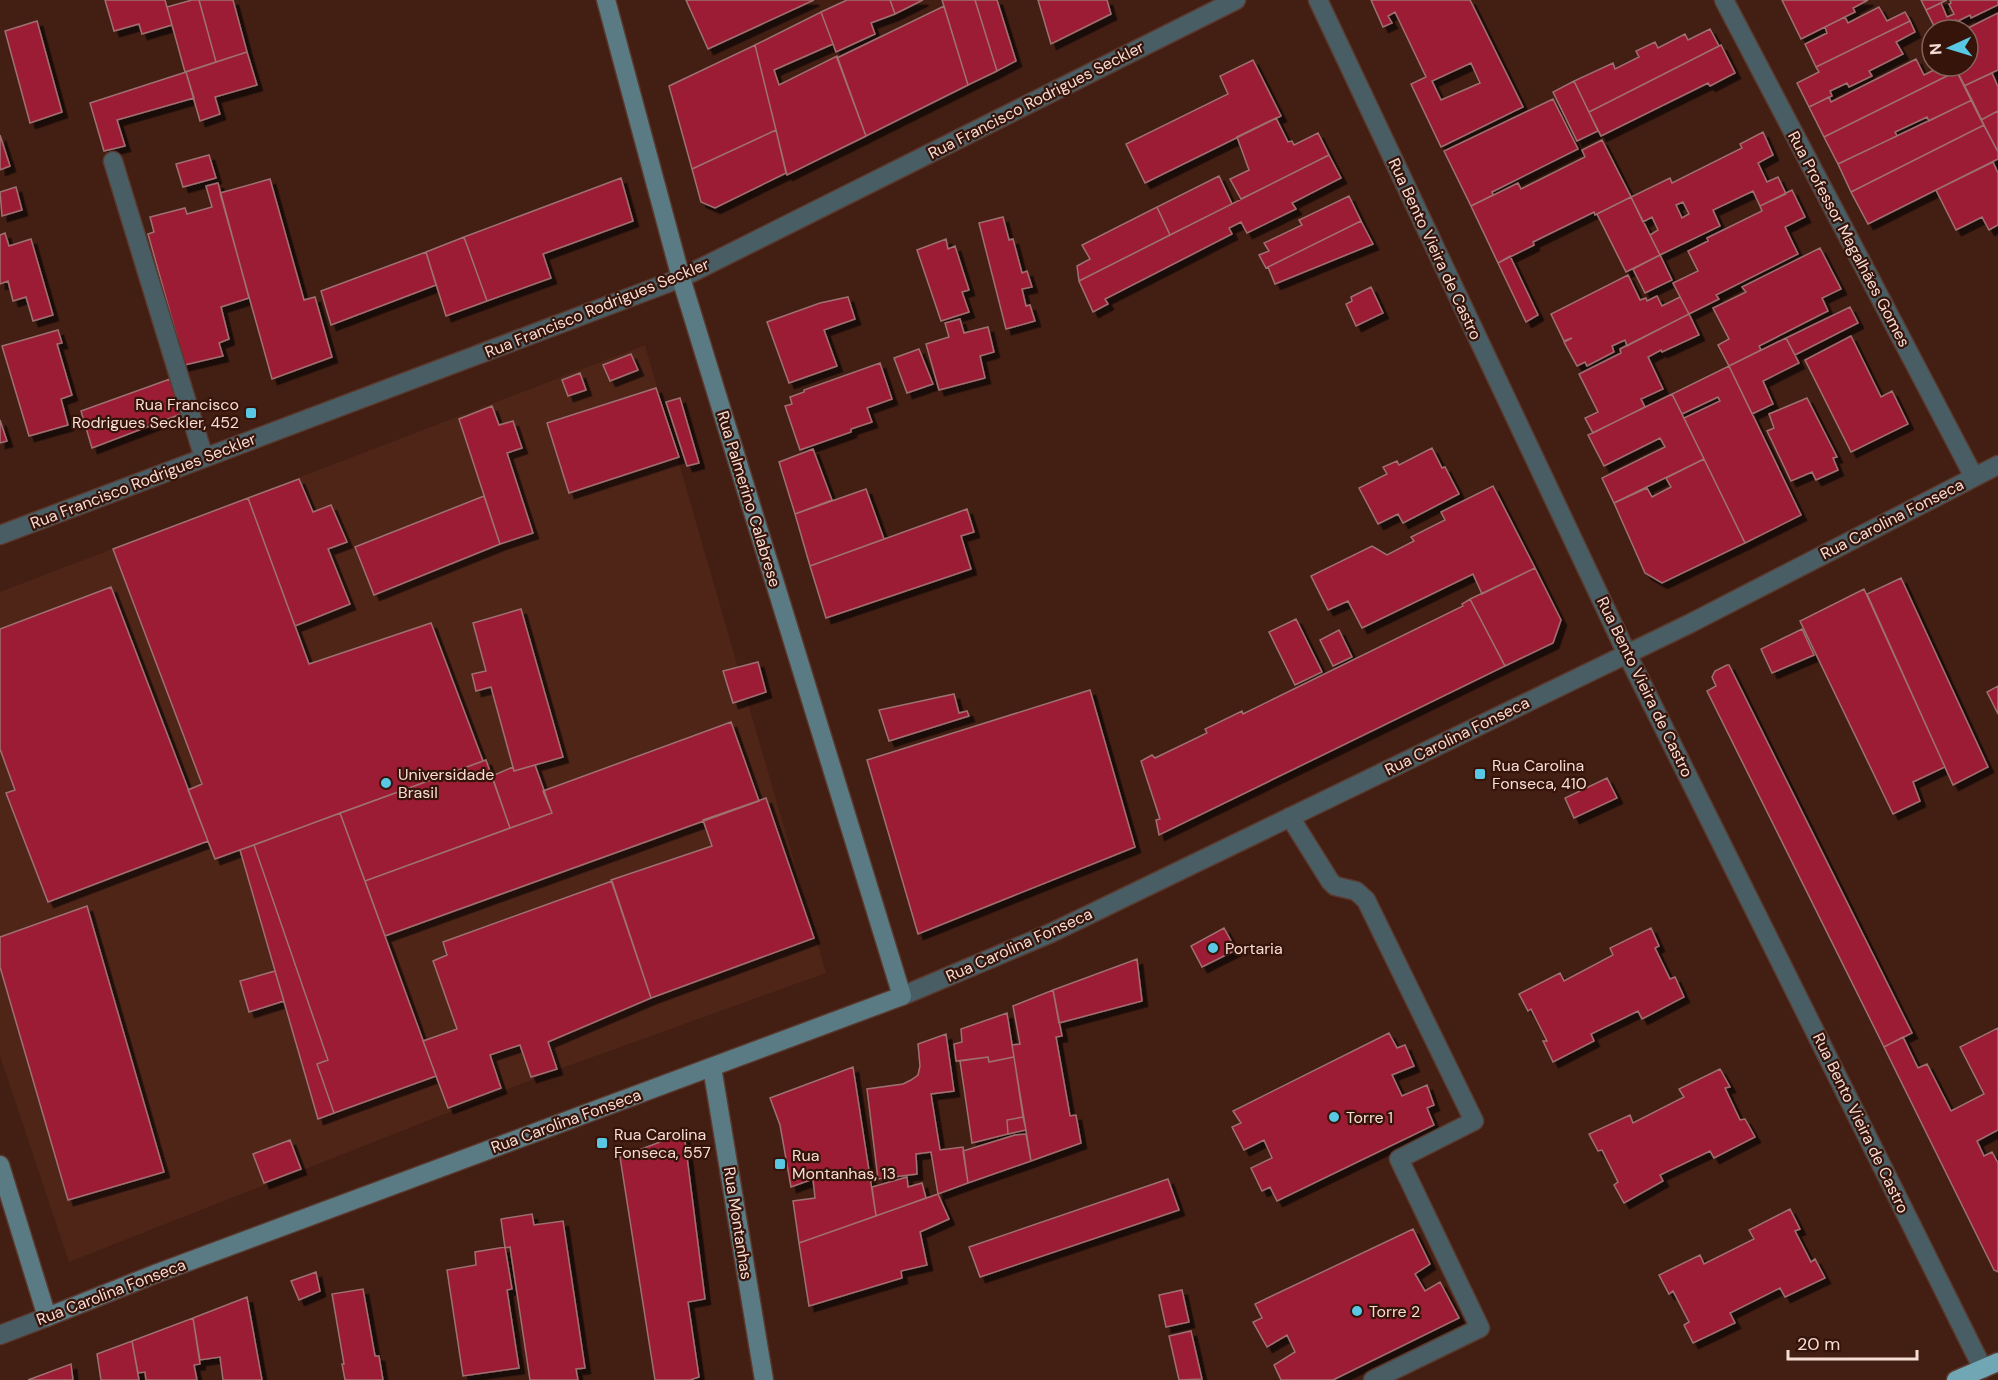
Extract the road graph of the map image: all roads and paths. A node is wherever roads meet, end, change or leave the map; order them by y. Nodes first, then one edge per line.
1 (606, 0) edge
2 (1236, 0) edge
3 (1318, 0) edge
4 (1724, 0) edge
5 (113, 161) dead end
6 (681, 278) junction
7 (204, 458) junction
8 (1998, 465) edge
9 (1974, 477) junction
10 (0, 535) edge
11 (1628, 654) junction
12 (1290, 817) junction
13 (902, 996) junction
14 (712, 1066) junction
15 (0, 1165) edge
16 (46, 1317) junction
17 (0, 1335) edge
18 (1991, 1365) edge
19 (764, 1380) edge
20 (1373, 1380) edge
21 (1956, 1380) edge

1 - 6 street, Rua Palmerino Calabrese
2 - 6 street, Rua Francisco Rodrigues Seckler
3 - 11 street, Rua Bento Vieira de Castro
4 - 9 street, Rua Professor Magalhães Gomes
5 - 7 street
6 - 7 street, Rua Francisco Rodrigues Seckler
6 - 13 street, Rua Palmerino Calabrese
7 - 10 street, Rua Francisco Rodrigues Seckler
8 - 9 street, Rua Carolina Fonseca
9 - 11 street, Rua Carolina Fonseca
11 - 12 street, Rua Carolina Fonseca
11 - 18 street, Rua Bento Vieira de Castro
12 - 13 street, Rua Carolina Fonseca
12 - 20 street
13 - 14 street, Rua Carolina Fonseca
14 - 16 street, Rua Carolina Fonseca
14 - 19 street, Rua Montanhas
15 - 16 street
16 - 17 street, Rua Carolina Fonseca
18 - 21 highway

